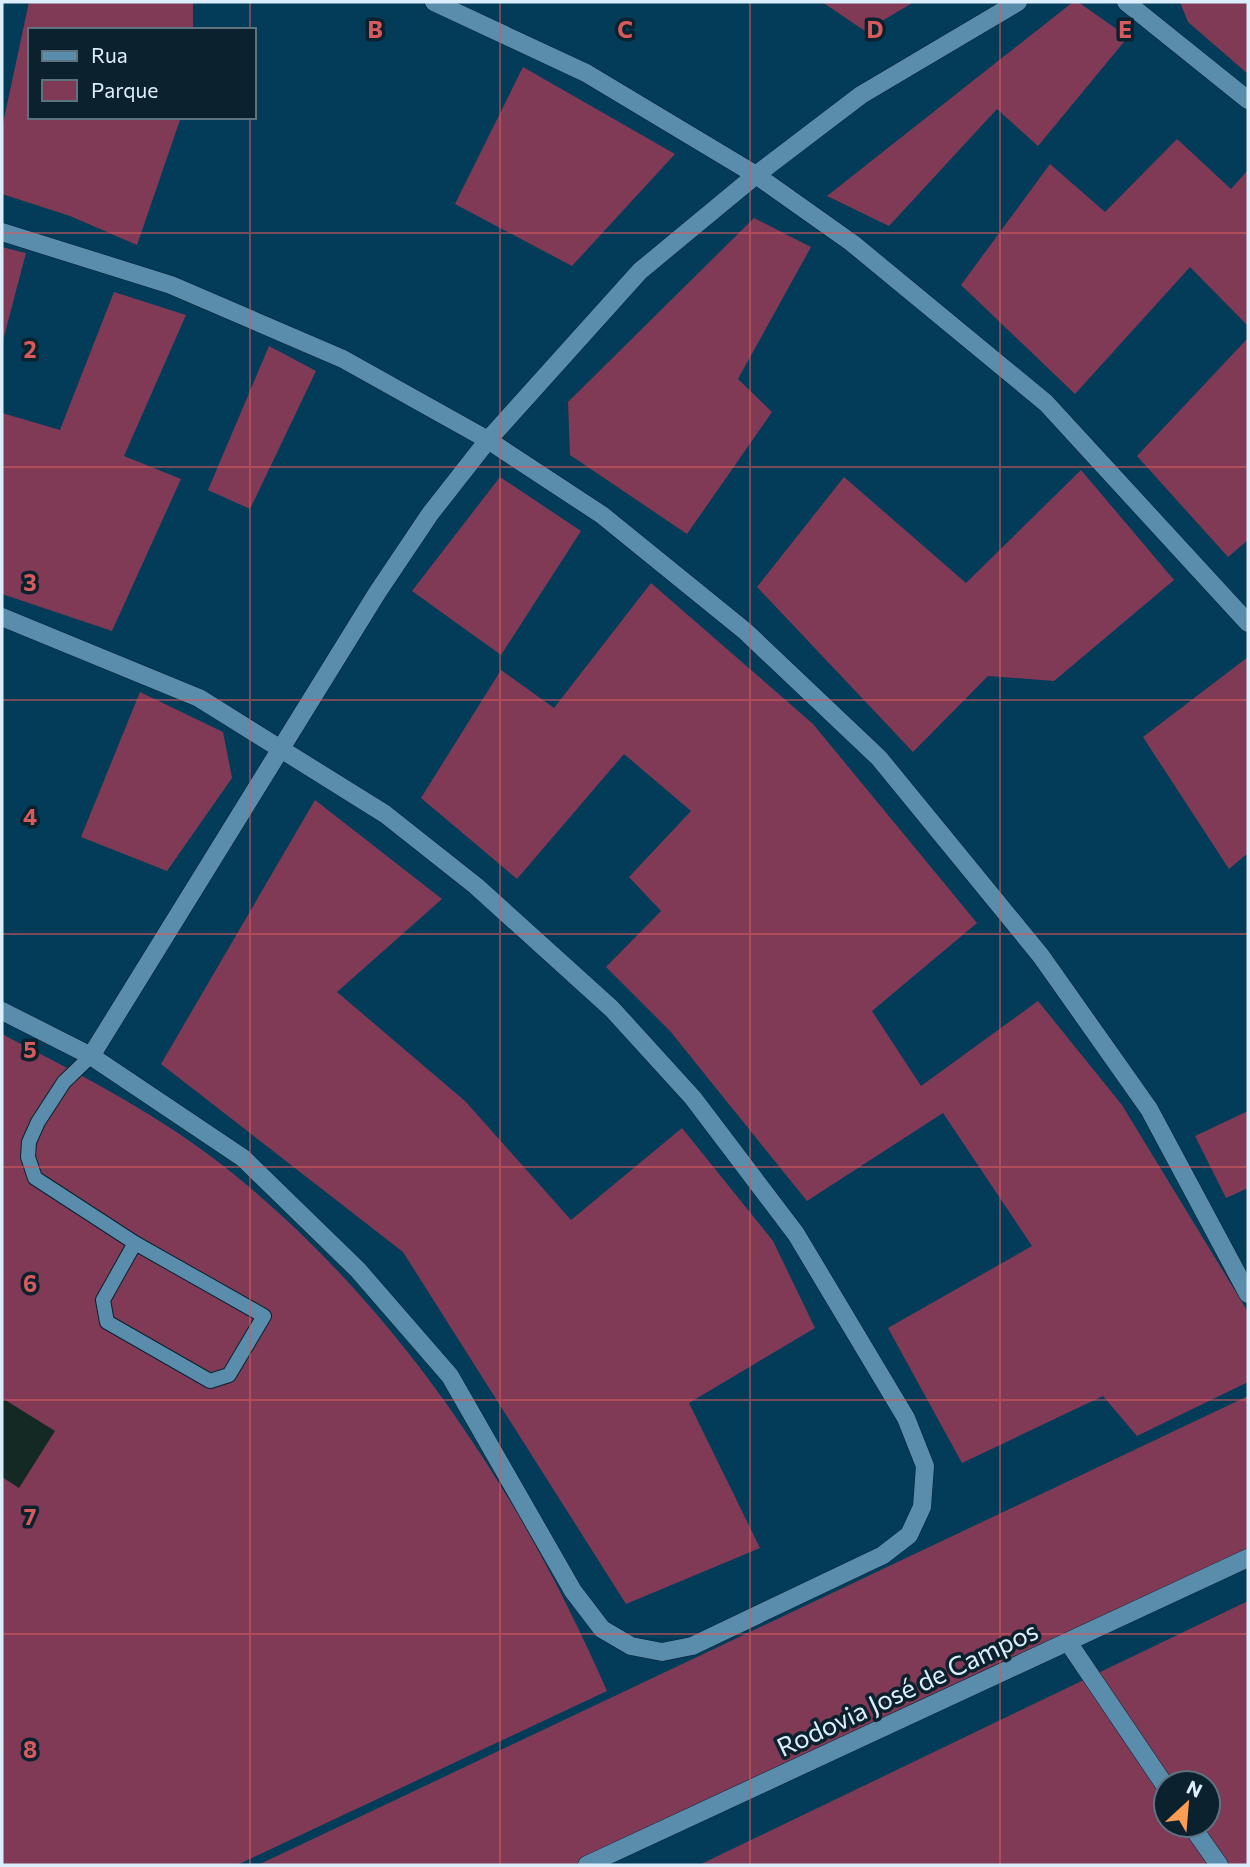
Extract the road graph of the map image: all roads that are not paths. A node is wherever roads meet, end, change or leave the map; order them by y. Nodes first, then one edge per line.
1 (434, 2) edge
2 (1018, 2) edge
3 (1126, 2) edge
4 (1248, 100) edge
5 (756, 175) junction
6 (2, 232) edge
7 (488, 440) junction
8 (2, 617) edge
9 (1248, 623) edge
10 (282, 748) junction
11 (2, 1011) edge
12 (91, 1056) junction
13 (135, 1243) junction
14 (1248, 1294) edge
15 (1248, 1558) edge
16 (1068, 1642) junction
17 (1154, 1769) edge
18 (1201, 1839) edge
19 (587, 1865) edge
20 (1219, 1865) edge

1 - 5 street
2 - 5 street
3 - 4 street
5 - 7 street
5 - 9 street
6 - 7 street
7 - 10 street
7 - 14 street
8 - 10 street
10 - 12 street
10 - 12 street
11 - 12 street
12 - 13 lane
13 - 13 lane
15 - 16 street, Rodovia José de Campos
16 - 17 street
16 - 19 street, Rodovia José de Campos
18 - 20 street

